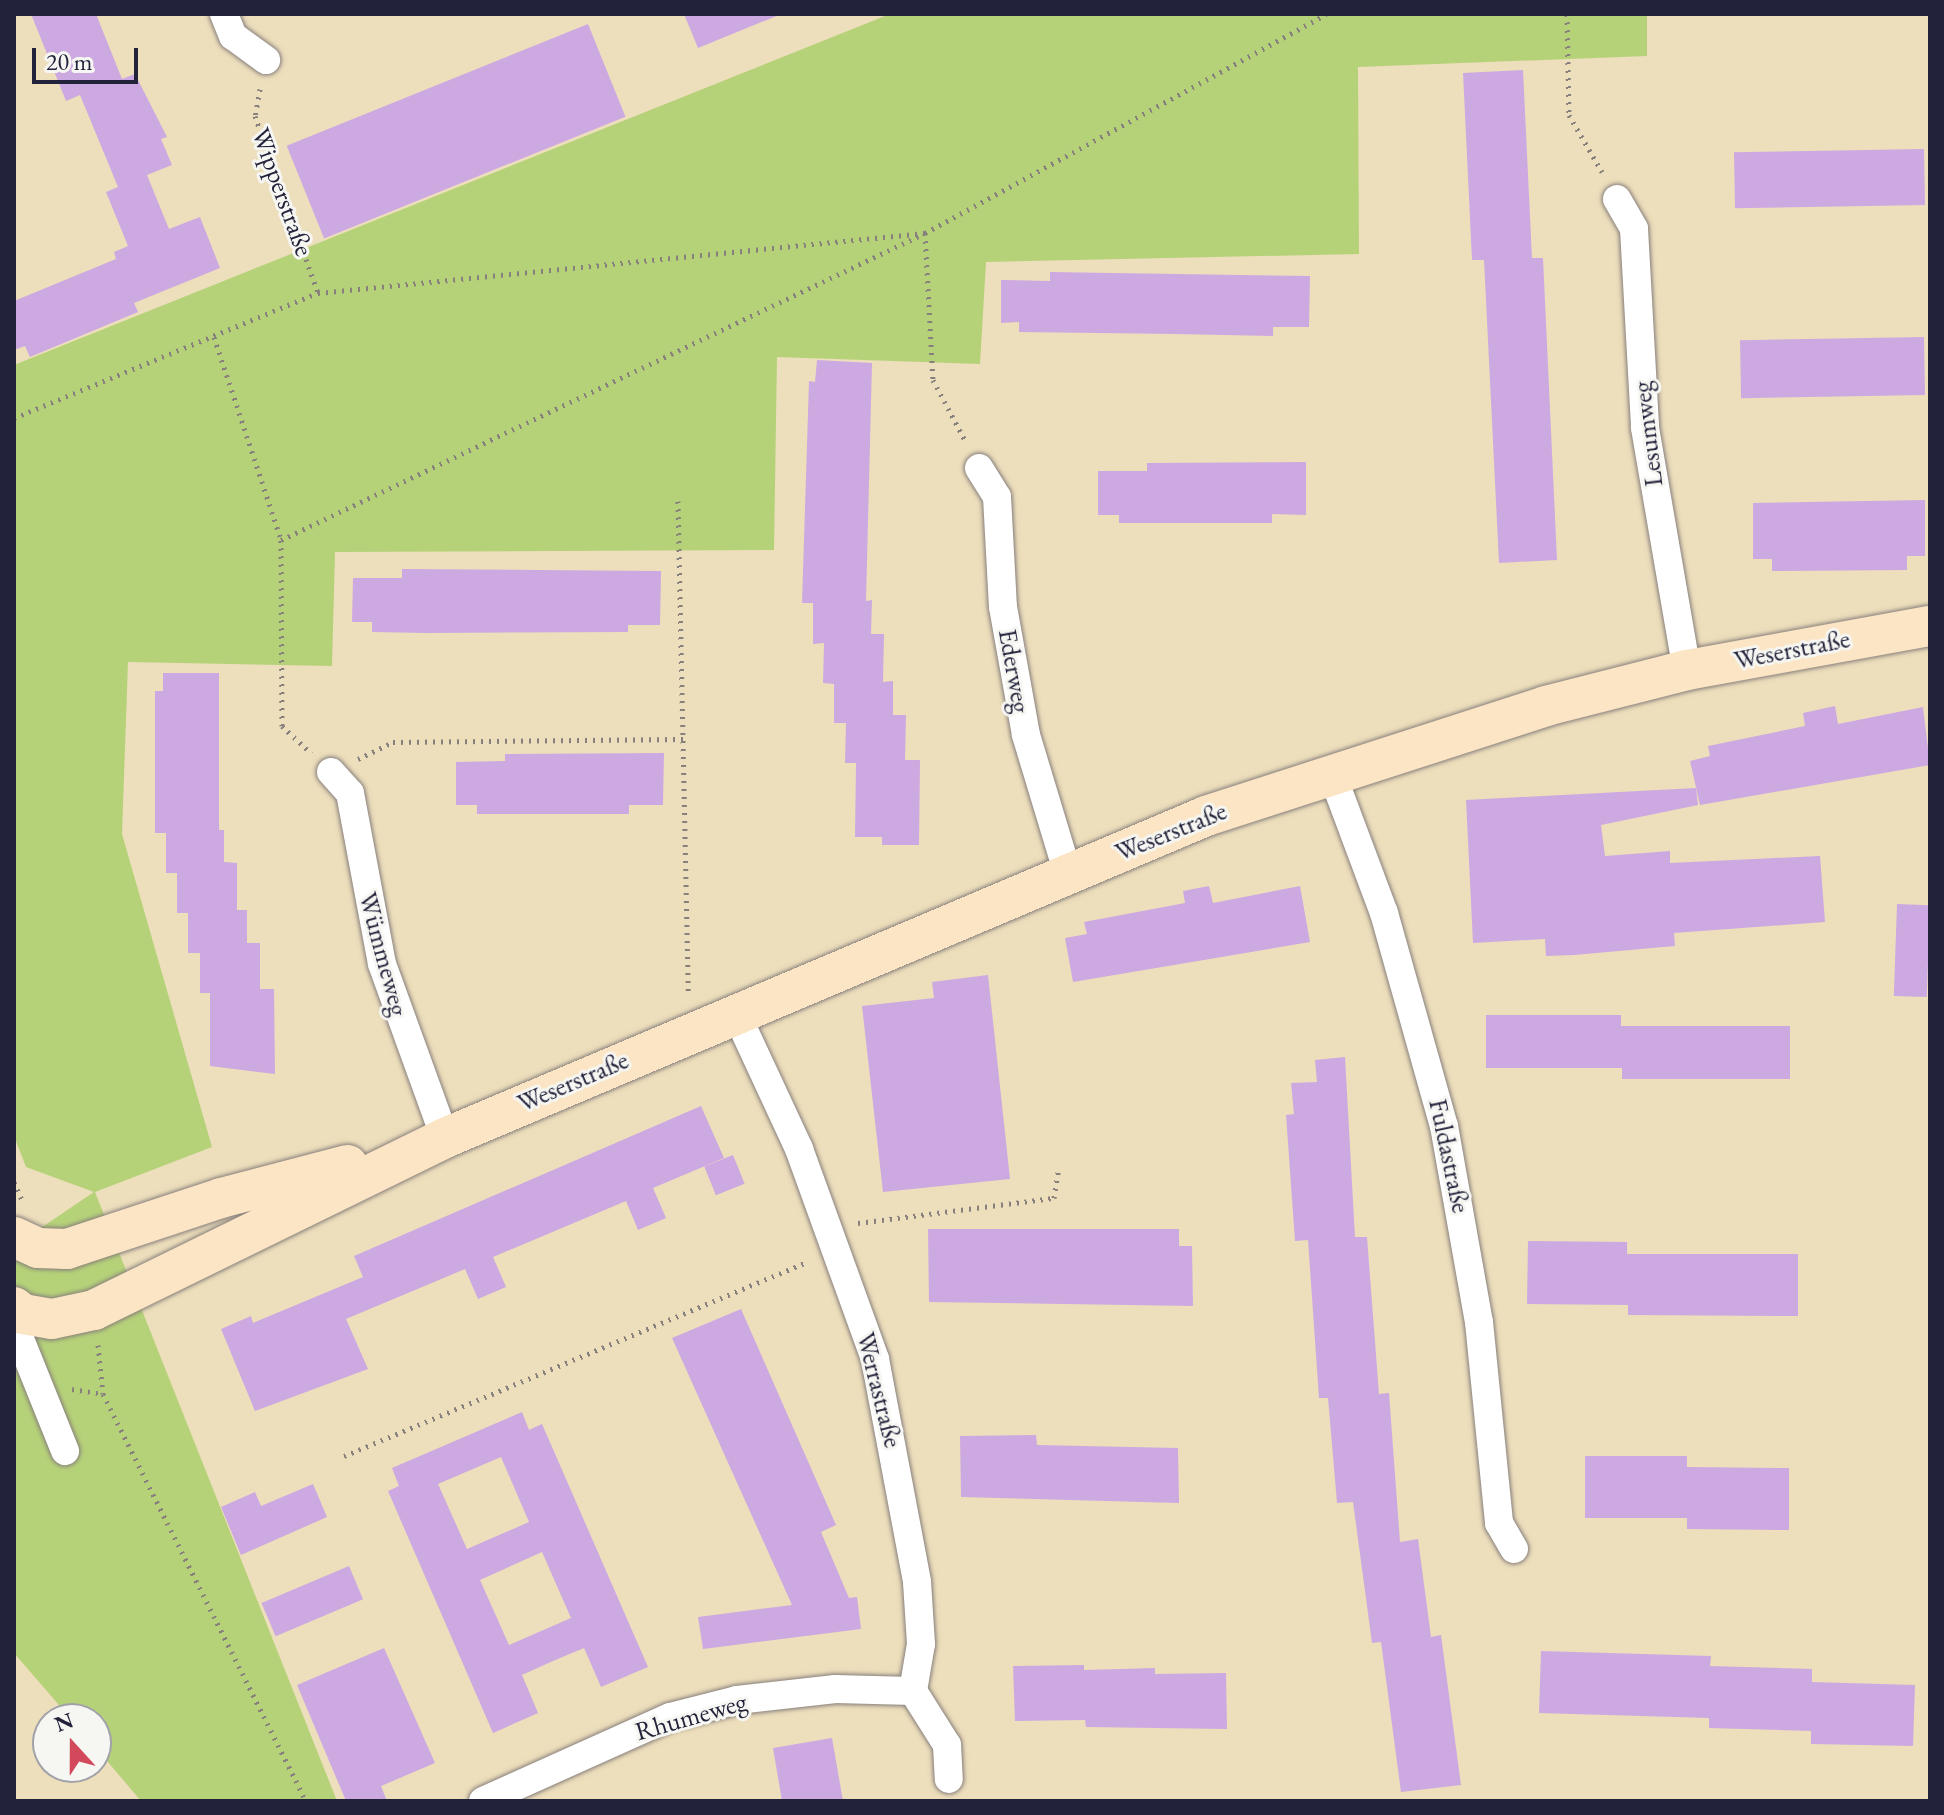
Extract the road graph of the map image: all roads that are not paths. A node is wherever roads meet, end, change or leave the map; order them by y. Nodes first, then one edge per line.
1 (224, 14) edge
2 (266, 60) road end
3 (1617, 199) road end
4 (979, 468) road end
5 (1930, 626) edge
6 (1687, 670) junction
7 (331, 772) road end
8 (1332, 774) junction
9 (1068, 874) junction
10 (736, 1013) junction
11 (445, 1138) junction
12 (14, 1237) edge
13 (14, 1307) edge
14 (14, 1324) edge
15 (65, 1451) dead end
16 (1514, 1549) dead end
17 (913, 1691) junction
18 (949, 1779) dead end
19 (483, 1801) edge

1 - 2 street
3 - 6 street, Lesumweg
4 - 9 street, Ederweg
5 - 6 street, Weserstraße
6 - 8 street, Weserstraße
7 - 11 street, Wümmeweg
8 - 9 street, Weserstraße
8 - 16 street, Fuldastraße
9 - 10 street, Weserstraße
10 - 11 street, Weserstraße
10 - 17 street, Werrastraße
11 - 12 street, Weserstraße
11 - 13 street, Weserstraße
14 - 15 street
17 - 18 street
17 - 19 street, Rhumeweg

